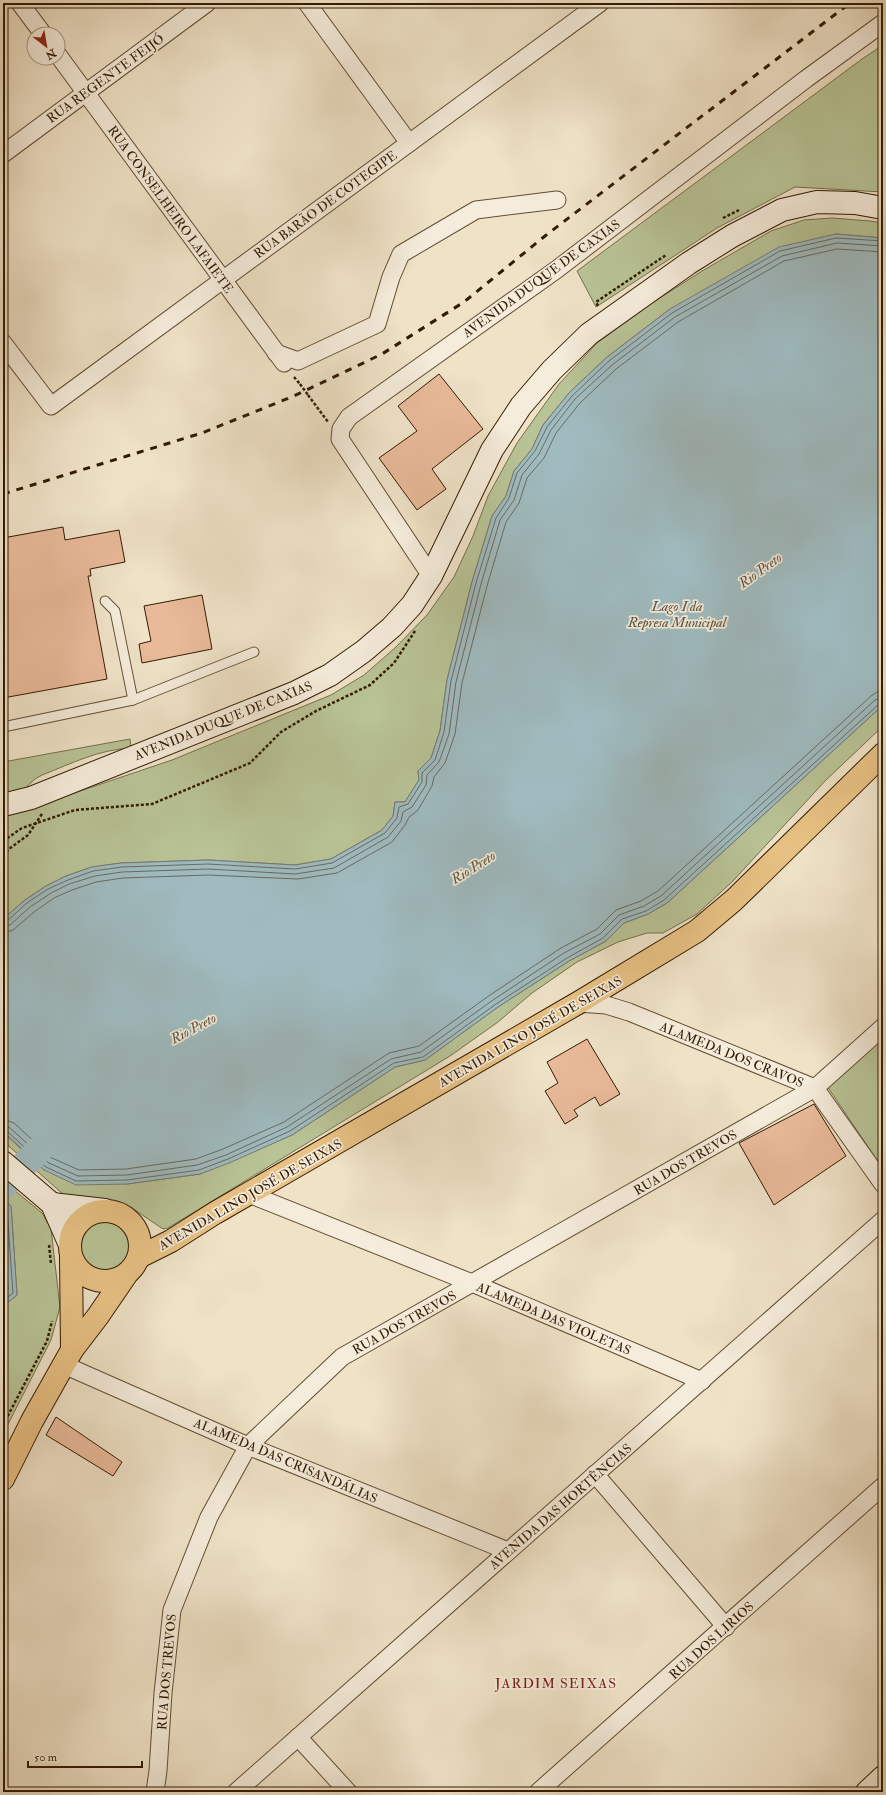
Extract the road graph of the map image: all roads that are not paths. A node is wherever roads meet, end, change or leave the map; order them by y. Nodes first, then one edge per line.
1 (20, 3) edge
2 (207, 3) edge
3 (307, 3) edge
4 (600, 3) edge
5 (883, 23) edge
6 (37, 26) edge
7 (66, 66) edge
8 (86, 92) junction
9 (409, 144) junction
10 (3, 154) edge
11 (557, 200) dead end
12 (883, 208) edge
13 (222, 279) junction
14 (3, 343) edge
15 (431, 576) junction
16 (105, 601) dead end
17 (254, 652) dead end
18 (133, 700) junction
19 (3, 727) edge
20 (880, 762) edge
21 (3, 805) edge
22 (615, 981) junction
23 (578, 1003) junction
24 (629, 1012) junction
25 (883, 1027) edge
26 (815, 1088) junction
27 (3, 1162) edge
28 (883, 1184) edge
29 (249, 1194) junction
30 (49, 1201) junction
31 (105, 1210) junction
32 (883, 1220) edge
33 (70, 1251) junction
34 (139, 1257) junction
35 (126, 1275) junction
36 (472, 1283) junction
37 (68, 1358) junction
38 (702, 1381) junction
39 (248, 1446) junction
40 (595, 1474) junction
41 (3, 1479) edge
42 (883, 1486) edge
43 (508, 1551) junction
44 (726, 1626) junction
45 (298, 1737) junction
46 (883, 1777) edge
47 (155, 1792) edge
48 (236, 1792) edge
49 (348, 1792) edge
50 (538, 1792) edge
51 (867, 1792) edge

1 - 6 street
2 - 8 street, RUA REGENTE FEIJÓ
3 - 9 street
4 - 9 street, RUA BARÃO DE COTEGIPE
5 - 15 street, AVENIDA DUQUE DE CAXIAS
7 - 8 street, RUA CONSELHEIRO LAFAIETE
8 - 10 street, RUA REGENTE FEIJÓ
8 - 13 street, RUA CONSELHEIRO LAFAIETE
9 - 13 street, RUA BARÃO DE COTEGIPE
11 - 13 street, RUA CONSELHEIRO LAFAIETE
12 - 15 main road, AVENIDA DUQUE DE CAXIAS
13 - 14 street, RUA BARÃO DE COTEGIPE
15 - 21 main road, AVENIDA DUQUE DE CAXIAS
16 - 18 lane
17 - 18 lane
18 - 19 lane
20 - 22 main road, AVENIDA LINO JOSÉ DE SEIXAS
22 - 23 main road, AVENIDA LINO JOSÉ DE SEIXAS
22 - 24 street
23 - 24 street, ALAMEDA DOS CRAVOS
23 - 29 main road, AVENIDA LINO JOSÉ DE SEIXAS
24 - 26 street, ALAMEDA DOS CRAVOS
25 - 26 street, RUA DOS TREVOS
26 - 28 street, ALAMEDA DOS CRAVOS
26 - 36 street, RUA DOS TREVOS
27 - 30 main road
29 - 34 main road, AVENIDA LINO JOSÉ DE SEIXAS
29 - 36 street, ALAMEDA DAS VIOLETAS
30 - 31 main road
30 - 33 main road
31 - 33 main road
31 - 34 main road
32 - 38 street, AVENIDA DAS HORTÊNCIAS
33 - 35 main road
33 - 37 main road
34 - 35 main road
35 - 37 main road
36 - 38 street, ALAMEDA DAS VIOLETAS
36 - 39 street, RUA DOS TREVOS
37 - 39 street, ALAMEDA DAS CRISANDÁLIAS
37 - 41 main road
38 - 40 street, AVENIDA DAS HORTÊNCIAS
39 - 43 street, ALAMEDA DAS CRISANDÁLIAS
39 - 47 street, RUA DOS TREVOS
40 - 43 street, AVENIDA DAS HORTÊNCIAS
40 - 44 street
42 - 44 street, RUA DOS LIRIOS
43 - 45 street, AVENIDA DAS HORTÊNCIAS
44 - 50 street, RUA DOS LIRIOS
45 - 48 street, AVENIDA DAS HORTÊNCIAS
45 - 49 street
46 - 51 main road

